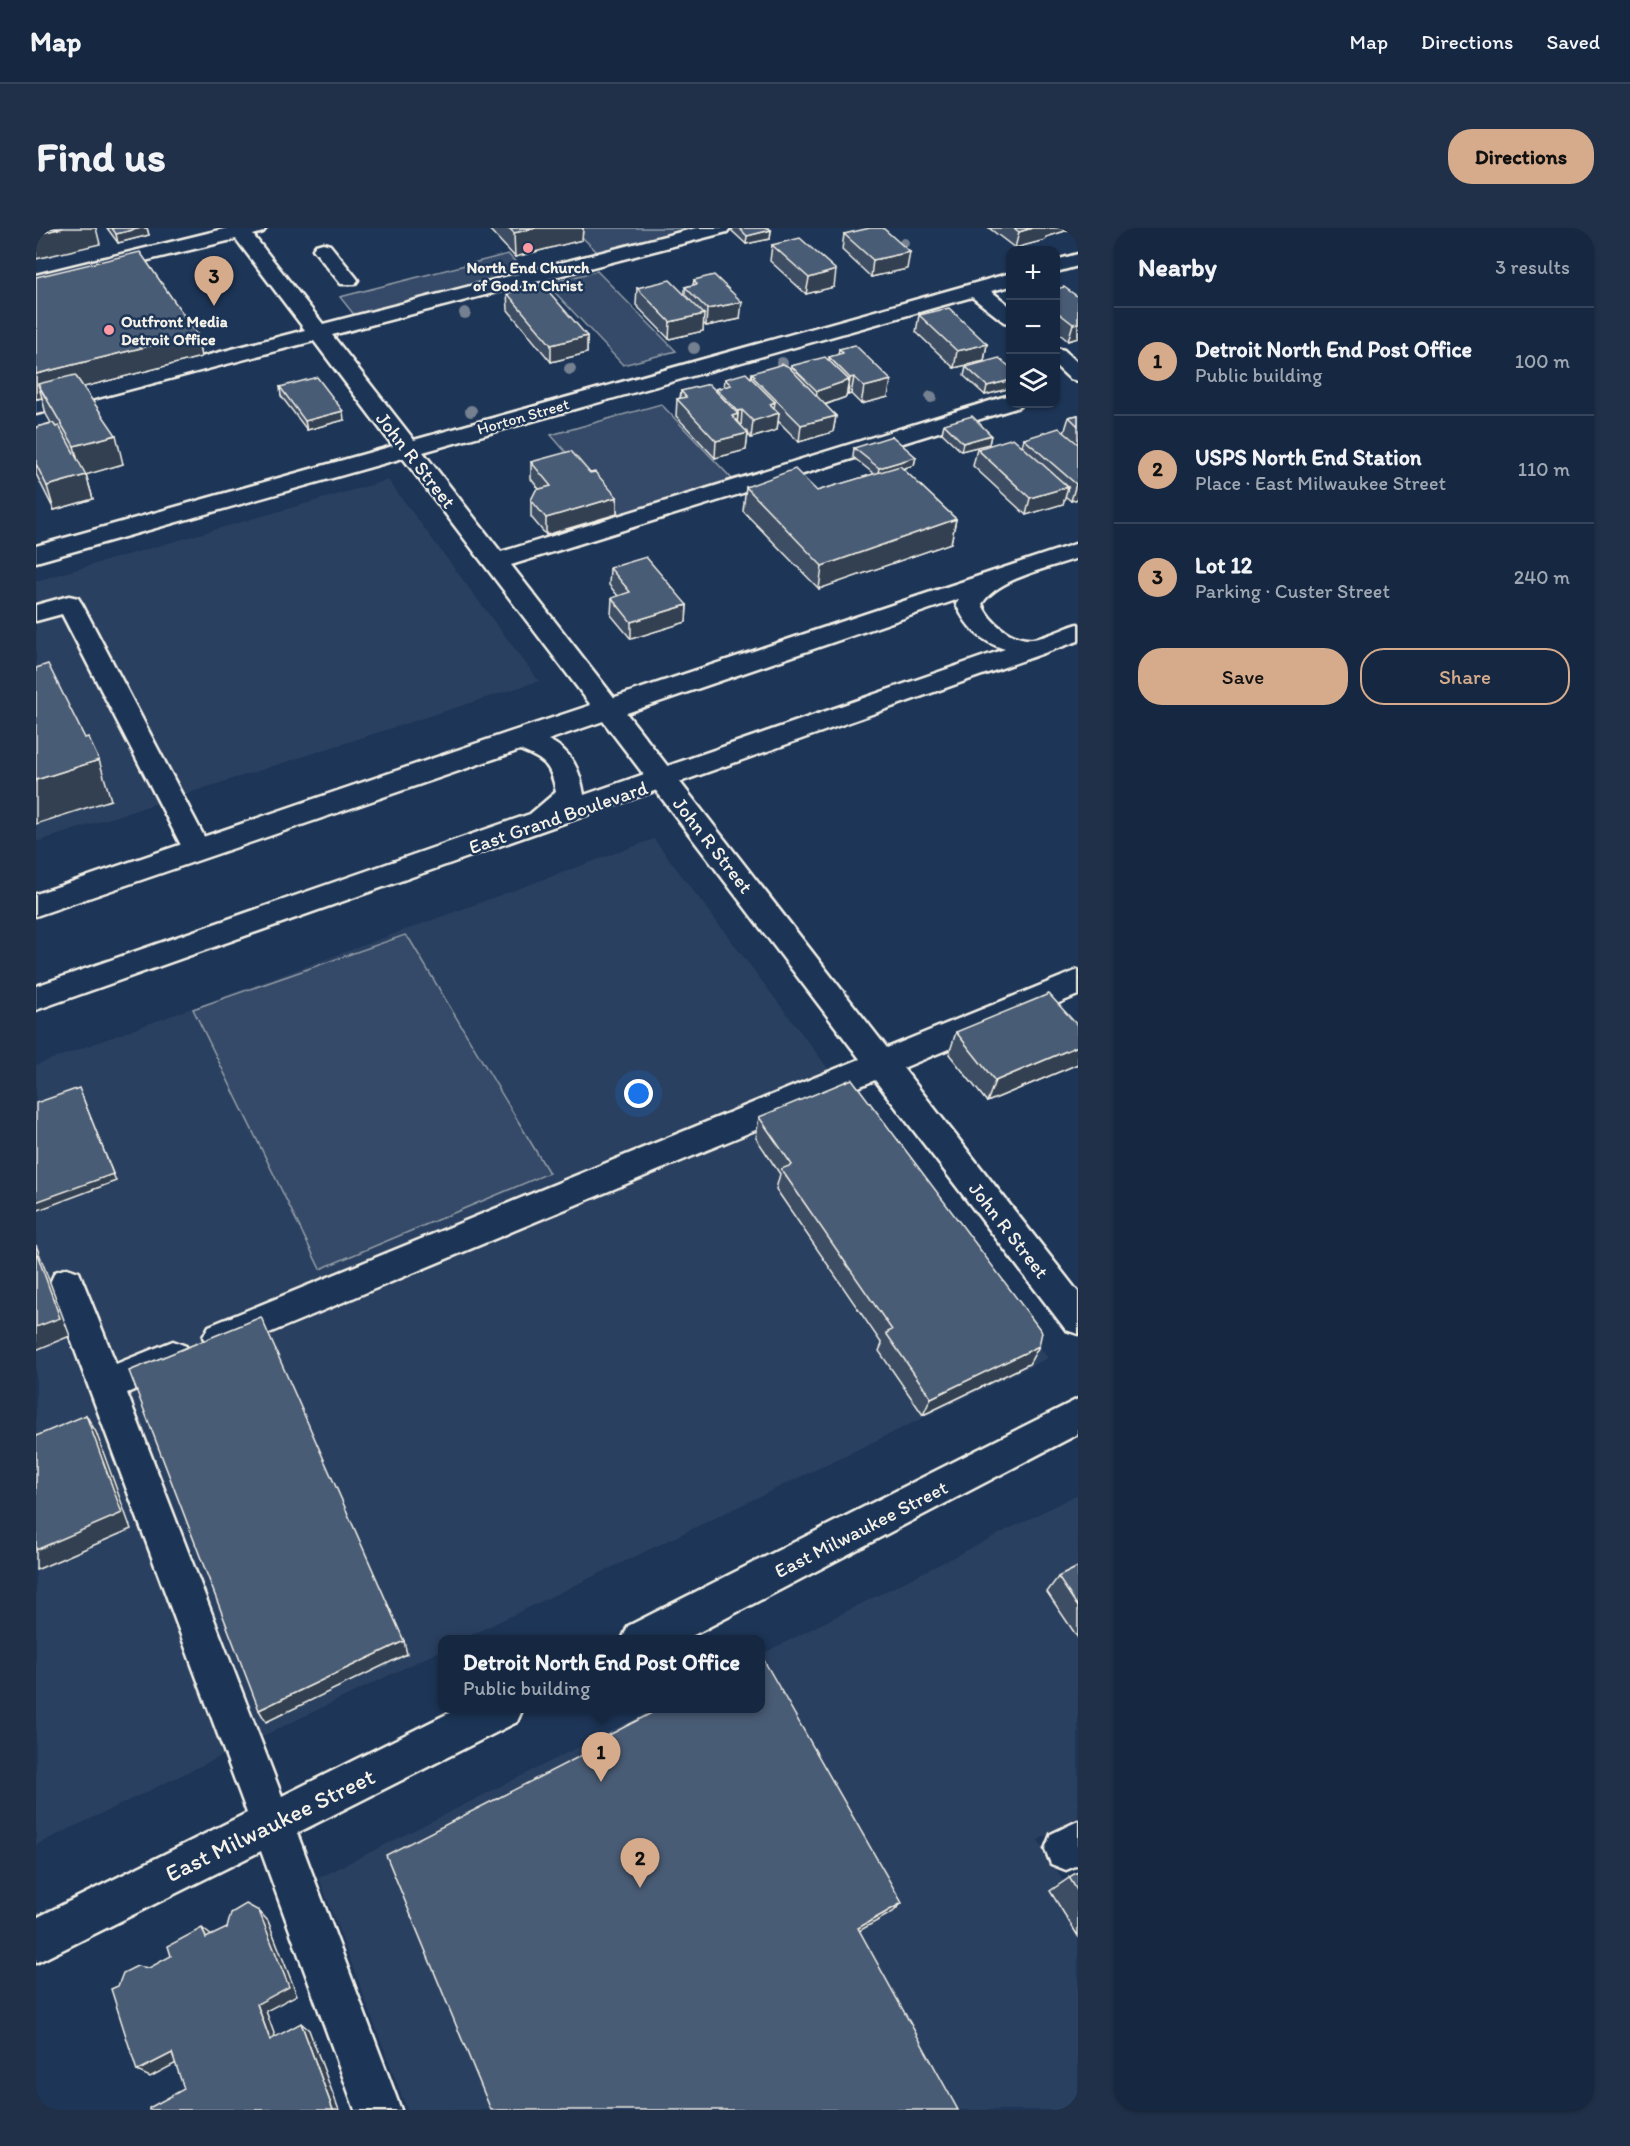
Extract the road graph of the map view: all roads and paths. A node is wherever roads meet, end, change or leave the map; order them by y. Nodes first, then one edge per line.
1 (720, 228) edge
2 (245, 229) edge
3 (323, 249) dead end
4 (1078, 260) edge
5 (1060, 265) edge
6 (348, 280) dead end
7 (1006, 280) edge
8 (36, 281) edge
9 (975, 289) junction
10 (1006, 314) edge
11 (318, 332) junction
12 (1060, 358) edge
13 (1078, 374) edge
14 (1078, 381) edge
15 (1060, 387) edge
16 (1006, 404) edge
17 (36, 407) edge
18 (408, 449) junction
19 (1078, 550) edge
20 (36, 554) edge
21 (495, 562) junction
22 (1004, 575) junction
23 (36, 614) edge
24 (1078, 632) edge
25 (1035, 648) junction
26 (608, 709) junction
27 (517, 739) junction
28 (663, 780) junction
29 (535, 824) junction
30 (196, 848) junction
31 (36, 905) edge
32 (1078, 982) edge
33 (36, 998) edge
34 (881, 1063) junction
35 (67, 1283) dead end
36 (1078, 1319) edge
37 (106, 1385) junction
38 (1078, 1416) edge
39 (652, 1635) edge
40 (493, 1713) edge
41 (272, 1824) junction
42 (36, 1941) edge
43 (378, 2110) edge

1 - 11 street
2 - 8 street
2 - 11 street, John R Street
3 - 6 street
4 - 5 street
7 - 9 street, Horton Street
9 - 10 street
9 - 18 street, Horton Street
11 - 17 street
11 - 18 street, John R Street
12 - 13 street
14 - 15 street
16 - 21 street
18 - 20 street, Horton Street
18 - 21 street, John R Street
19 - 22 street
21 - 26 street, John R Street
22 - 25 street
22 - 26 street
23 - 30 street
24 - 25 street, East Grand Boulevard
25 - 28 street, East Grand Boulevard
26 - 27 street
26 - 28 street, John R Street
27 - 29 street
27 - 30 street
28 - 29 street, East Grand Boulevard
28 - 34 street, John R Street
29 - 33 street, East Grand Boulevard
30 - 31 street
32 - 34 street
34 - 36 street, John R Street
34 - 37 street
35 - 37 street
37 - 41 street
38 - 39 street, East Milwaukee Street
40 - 41 street, East Milwaukee Street
41 - 42 street, East Milwaukee Street
41 - 43 street

